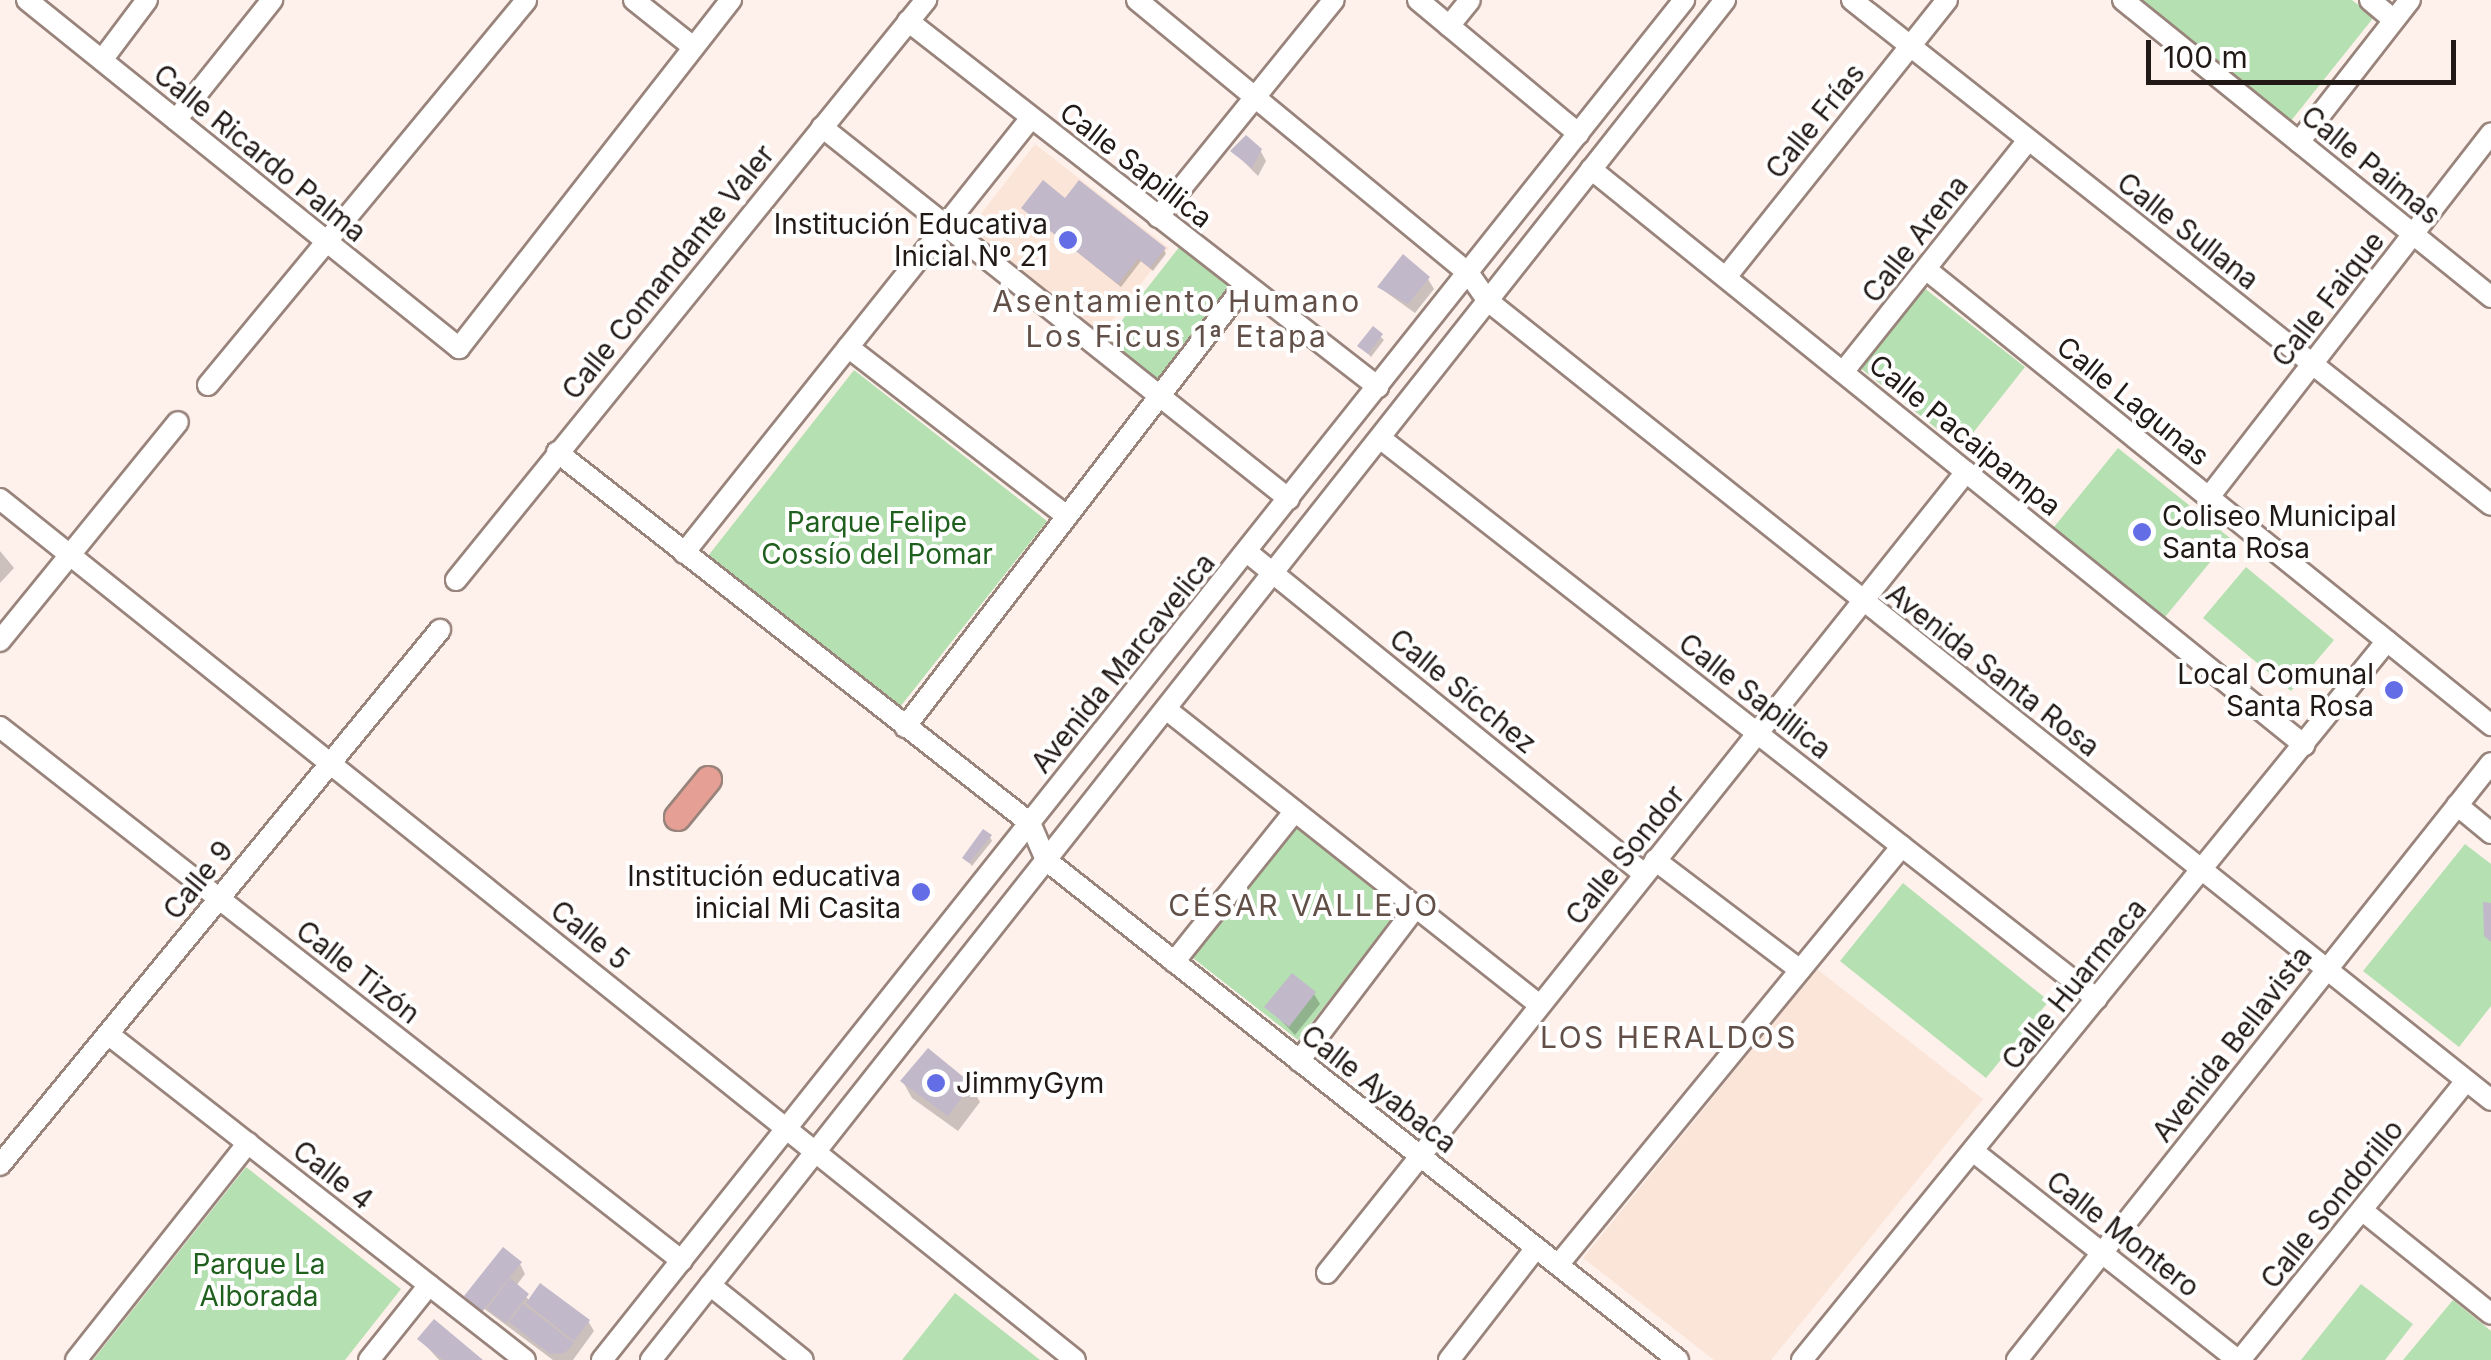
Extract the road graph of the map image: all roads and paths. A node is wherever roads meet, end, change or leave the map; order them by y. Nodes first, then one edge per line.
1 (28, 0) edge
2 (147, 0) edge
3 (272, 0) edge
4 (526, 0) edge
5 (634, 0) edge
6 (731, 0) edge
7 (926, 0) edge
8 (1136, 0) edge
9 (1334, 0) edge
10 (1418, 0) edge
11 (1470, 0) edge
12 (1684, 0) edge
13 (1724, 0) edge
14 (1852, 0) edge
15 (1947, 0) edge
16 (2123, 0) edge
17 (2370, 0) edge
18 (2410, 0) edge
19 (2394, 20) junction
20 (908, 22) junction
21 (1449, 26) junction
22 (692, 46) junction
23 (1910, 46) junction
24 (102, 60) junction
25 (1256, 97) junction
26 (1031, 118) junction
27 (176, 120) junction
28 (822, 127) junction
29 (1578, 134) junction
30 (2491, 134) edge
31 (2028, 140) junction
32 (2299, 142) junction
33 (1592, 169) junction
34 (1158, 216) junction
35 (944, 225) junction
36 (2413, 234) junction
37 (326, 243) junction
38 (1927, 270) junction
39 (1469, 274) junction
40 (1726, 277) junction
41 (1245, 285) junction
42 (2491, 297) edge
43 (1488, 300) junction
44 (848, 346) junction
45 (2312, 364) junction
46 (1843, 372) junction
47 (208, 386) dead end
48 (1378, 387) junction
49 (1157, 399) junction
50 (178, 422) dead end
51 (1380, 438) junction
52 (557, 452) junction
53 (1966, 472) junction
54 (2209, 498) junction
55 (0, 499) edge
56 (1289, 499) junction
57 (2491, 504) edge
58 (1067, 516) junction
59 (684, 552) junction
60 (1247, 552) junction
61 (69, 556) junction
62 (1273, 572) junction
63 (456, 580) dead end
64 (1862, 601) junction
65 (440, 630) dead end
66 (0, 641) edge
67 (2387, 641) junction
68 (1166, 709) junction
69 (2491, 725) edge
70 (0, 727) edge
71 (905, 727) junction
72 (1757, 733) junction
73 (2304, 745) junction
74 (329, 763) junction
75 (2491, 763) edge
76 (708, 778) dead end
77 (2457, 805) junction
78 (1295, 811) junction
79 (678, 816) dead end
80 (1030, 823) junction
81 (2491, 832) edge
82 (1902, 846) junction
83 (1046, 860) junction
84 (1650, 867) junction
85 (2202, 871) junction
86 (219, 898) junction
87 (1416, 907) junction
88 (1174, 962) junction
89 (1800, 970) junction
90 (2326, 970) junction
91 (2097, 999) junction
92 (1540, 1005) junction
93 (108, 1034) junction
94 (1299, 1061) junction
95 (2466, 1081) junction
96 (2491, 1100) edge
97 (787, 1127) junction
98 (248, 1143) junction
99 (1973, 1151) junction
100 (816, 1152) junction
101 (1420, 1156) junction
102 (0, 1165) edge
103 (2363, 1212) junction
104 (1536, 1248) junction
105 (2102, 1252) junction
106 (682, 1261) junction
107 (1558, 1265) junction
108 (1327, 1273) dead end
109 (429, 1285) junction
110 (710, 1285) junction
111 (2491, 1314) edge
112 (76, 1360) edge
113 (369, 1360) edge
114 (525, 1360) edge
115 (602, 1360) edge
116 (651, 1360) edge
117 (803, 1360) edge
118 (1074, 1360) edge
119 (1448, 1360) edge
120 (1678, 1360) edge
121 (1802, 1360) edge
122 (2017, 1360) edge
123 (2239, 1360) edge

1 - 24 street, Calle Ricardo Palma
2 - 24 street
3 - 27 street
4 - 37 street
5 - 22 street
6 - 22 street
7 - 20 street, Calle Comandante Valer
8 - 25 street, Avenida Santa Rosa
9 - 25 street
10 - 21 street
11 - 21 street
12 - 29 street, Avenida Marcavelica
13 - 33 street
14 - 23 street, Calle Sullana
15 - 23 street, Calle Frías
16 - 32 street, Calle Paimas
17 - 19 street
18 - 19 street
19 - 32 street
20 - 26 street, Calle Sapillica
20 - 28 street, Calle Comandante Valer
21 - 29 street
22 - 37 street, Calle Ricardo Palma
23 - 31 street, Calle Sullana
23 - 40 street, Calle Frías
24 - 27 street, Calle Ricardo Palma
25 - 34 street
25 - 39 street, Avenida Santa Rosa
26 - 34 street, Calle Sapillica
26 - 35 street
27 - 37 street, Calle Ricardo Palma
28 - 35 street
28 - 52 street, Calle Comandante Valer
29 - 39 street, Avenida Marcavelica
30 - 36 street, Calle Faique
31 - 38 street, Calle Arena
31 - 45 street, Calle Sullana
32 - 36 street, Calle Paimas
33 - 40 street, Calle Pacaipampa
33 - 43 street
34 - 41 street, Calle Sapillica
35 - 44 street
35 - 49 street
36 - 42 street, Calle Paimas
36 - 45 street, Calle Faique
37 - 47 street
38 - 46 street, Calle Arena
38 - 54 street, Calle Lagunas
39 - 43 street, Avenida Santa Rosa
39 - 48 street, Avenida Marcavelica
40 - 46 street, Calle Pacaipampa
41 - 48 street, Calle Sapillica
41 - 49 street
43 - 51 street
43 - 64 street, Avenida Santa Rosa
44 - 58 street
44 - 59 street
45 - 54 street, Calle Faique
45 - 57 street, Calle Sullana
46 - 53 street, Calle Pacaipampa
48 - 56 street, Avenida Marcavelica
49 - 56 street
49 - 58 street
50 - 61 street
51 - 62 street
51 - 72 street, Calle Sapillica
52 - 59 street
52 - 63 street, Calle Comandante Valer
53 - 64 street, Calle Sondor
53 - 73 street, Calle Pacaipampa
54 - 67 street, Calle Lagunas
55 - 61 street, Calle 5
56 - 60 street, Avenida Marcavelica
58 - 71 street
59 - 71 street
60 - 62 street, Calle Sícchez
60 - 80 street, Avenida Marcavelica
61 - 66 street
61 - 74 street, Calle 5
62 - 68 street
62 - 84 street, Calle Sícchez
64 - 72 street, Calle Sondor
64 - 85 street, Avenida Santa Rosa
65 - 74 street, Calle 9
67 - 69 street, Calle Lagunas
67 - 73 street, Calle Huarmaca
68 - 78 street
68 - 83 street
70 - 86 street, Calle Tizón
71 - 80 street
72 - 82 street, Calle Sapillica
72 - 84 street, Calle Sondor
73 - 85 street, Calle Huarmaca
74 - 86 street, Calle 9
74 - 97 street, Calle 5
75 - 77 street, Avenida Bellavista
76 - 79 main road
77 - 81 street
77 - 90 street, Avenida Bellavista
78 - 87 street
78 - 88 street
80 - 83 street
80 - 97 street, Avenida Marcavelica
82 - 89 street
82 - 91 street, Calle Sapillica
83 - 88 street, Calle Ayabaca
83 - 100 street
84 - 89 street, Calle Sícchez
84 - 92 street, Calle Sondor
85 - 90 street, Avenida Santa Rosa
85 - 91 street, Calle Huarmaca
86 - 93 street, Calle 9
86 - 106 street, Calle Tizón
87 - 92 street
87 - 94 street
88 - 94 street, Calle Ayabaca
89 - 107 street
90 - 95 street, Avenida Santa Rosa
90 - 105 street, Avenida Bellavista
91 - 99 street, Calle Huarmaca
92 - 101 street, Calle Sondor
93 - 98 street, Calle 4
93 - 102 street, Calle 9
94 - 101 street, Calle Ayabaca
95 - 96 street, Avenida Santa Rosa
95 - 103 street, Calle Sondorillo
97 - 100 street, Calle 5
97 - 106 street, Avenida Marcavelica
98 - 109 street, Calle 4
98 - 112 street
99 - 105 street, Calle Montero
99 - 121 street, Calle Huarmaca
100 - 110 street
100 - 118 street, Calle 5
101 - 104 street, Calle Ayabaca
101 - 108 street, Calle Sondor
103 - 111 street
103 - 123 street, Calle Sondorillo
104 - 107 street, Calle Ayabaca
104 - 119 street
105 - 122 street, Avenida Bellavista
105 - 123 street, Calle Montero
106 - 115 street, Avenida Marcavelica
107 - 120 street, Calle Ayabaca
109 - 113 street
109 - 114 street, Calle 4
110 - 116 street
110 - 117 street

